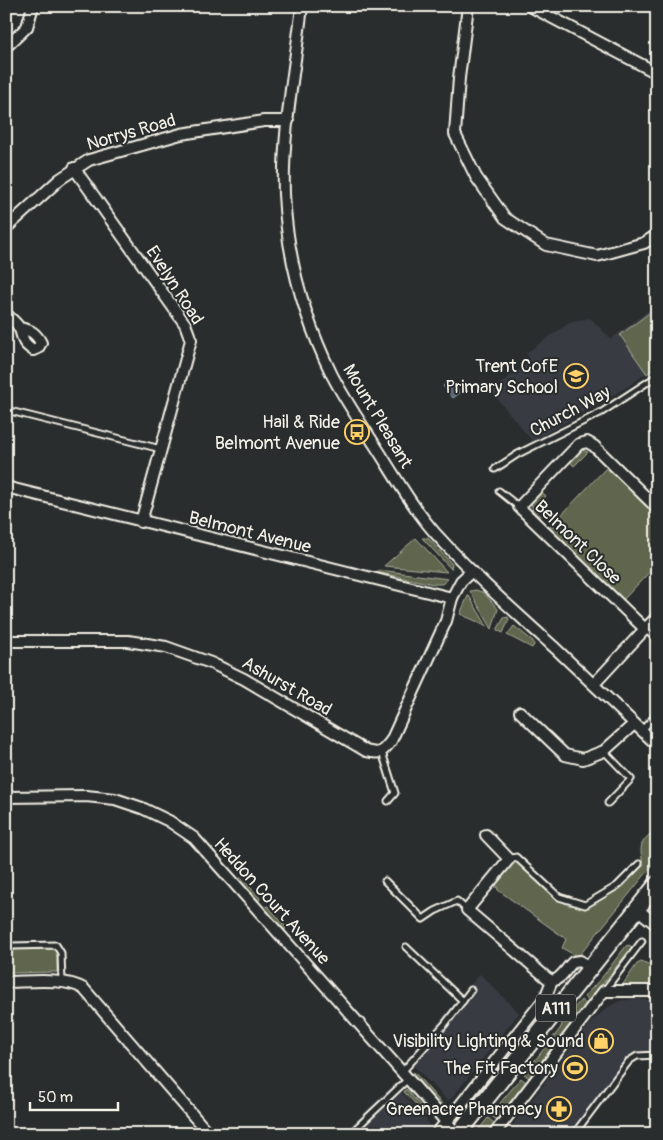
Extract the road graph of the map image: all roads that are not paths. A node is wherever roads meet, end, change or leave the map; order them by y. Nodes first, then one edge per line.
1 (33, 6) edge
2 (302, 6) edge
3 (468, 6) edge
4 (530, 6) edge
5 (6, 47) edge
6 (657, 72) edge
7 (288, 121) junction
8 (74, 168) junction
9 (6, 228) edge
10 (657, 235) edge
11 (6, 314) edge
12 (19, 328) dead end
13 (657, 376) edge
14 (6, 410) edge
15 (161, 449) junction
16 (495, 469) dead end
17 (6, 487) edge
18 (499, 492) dead end
19 (519, 507) junction
20 (657, 508) edge
21 (141, 522) junction
22 (472, 570) junction
23 (452, 598) junction
24 (657, 617) edge
25 (646, 630) junction
26 (657, 640) edge
27 (6, 641) edge
28 (594, 684) junction
29 (520, 712) dead end
30 (657, 714) edge
31 (638, 727) junction
32 (656, 743) edge
33 (604, 751) junction
34 (382, 752) junction
35 (6, 797) edge
36 (388, 801) dead end
37 (608, 803) dead end
38 (486, 835) dead end
39 (509, 859) junction
40 (639, 864) dead end
41 (385, 881) dead end
42 (657, 884) edge
43 (637, 909) junction
44 (467, 910) junction
45 (657, 925) edge
46 (642, 940) dead end
47 (406, 948) dead end
48 (6, 953) edge
49 (589, 968) junction
50 (552, 980) junction
51 (6, 982) edge
52 (62, 982) junction
53 (471, 990) dead end
54 (604, 991) junction
55 (657, 991) edge
56 (463, 1001) junction
57 (657, 1056) edge
58 (406, 1075) junction
59 (446, 1122) junction
60 (209, 1134) edge
61 (350, 1134) edge
62 (436, 1134) edge
63 (457, 1134) edge
64 (494, 1134) edge
65 (574, 1134) edge

1 - 5 street
2 - 7 street, Mount Pleasant
3 - 10 street
4 - 6 street
7 - 8 street, Norrys Road
7 - 22 street, Mount Pleasant
8 - 9 street, Norrys Road
8 - 15 street, Evelyn Road
11 - 12 street
13 - 16 lane, Church Way
14 - 15 lane
15 - 21 street, Evelyn Road
17 - 21 street, Belmont Avenue
18 - 19 lane
19 - 20 street, Belmont Close
19 - 25 street, Belmont Close
21 - 23 street, Belmont Avenue
22 - 23 street
22 - 28 street, Mount Pleasant
23 - 34 street
24 - 25 street
25 - 26 lane
25 - 28 street
27 - 34 street, Ashurst Road
28 - 31 street, Mount Pleasant
29 - 33 street
30 - 31 lane
31 - 32 street, Mount Pleasant
31 - 33 street
33 - 37 lane
34 - 36 lane
35 - 58 street, Heddon Court Avenue
38 - 39 street
39 - 40 lane
39 - 44 street
41 - 44 lane
42 - 43 main road, A111
43 - 45 street
43 - 49 main road, A111
44 - 50 street
46 - 54 lane
47 - 56 lane
48 - 52 lane
49 - 50 street
49 - 63 main road, A111
50 - 59 street
51 - 52 street
52 - 60 street
53 - 56 lane
54 - 55 street
54 - 64 street
56 - 58 lane
57 - 65 lane
58 - 59 street, Heddon Court Avenue
58 - 61 lane
59 - 62 street
59 - 63 street, Heddon Court Avenue

